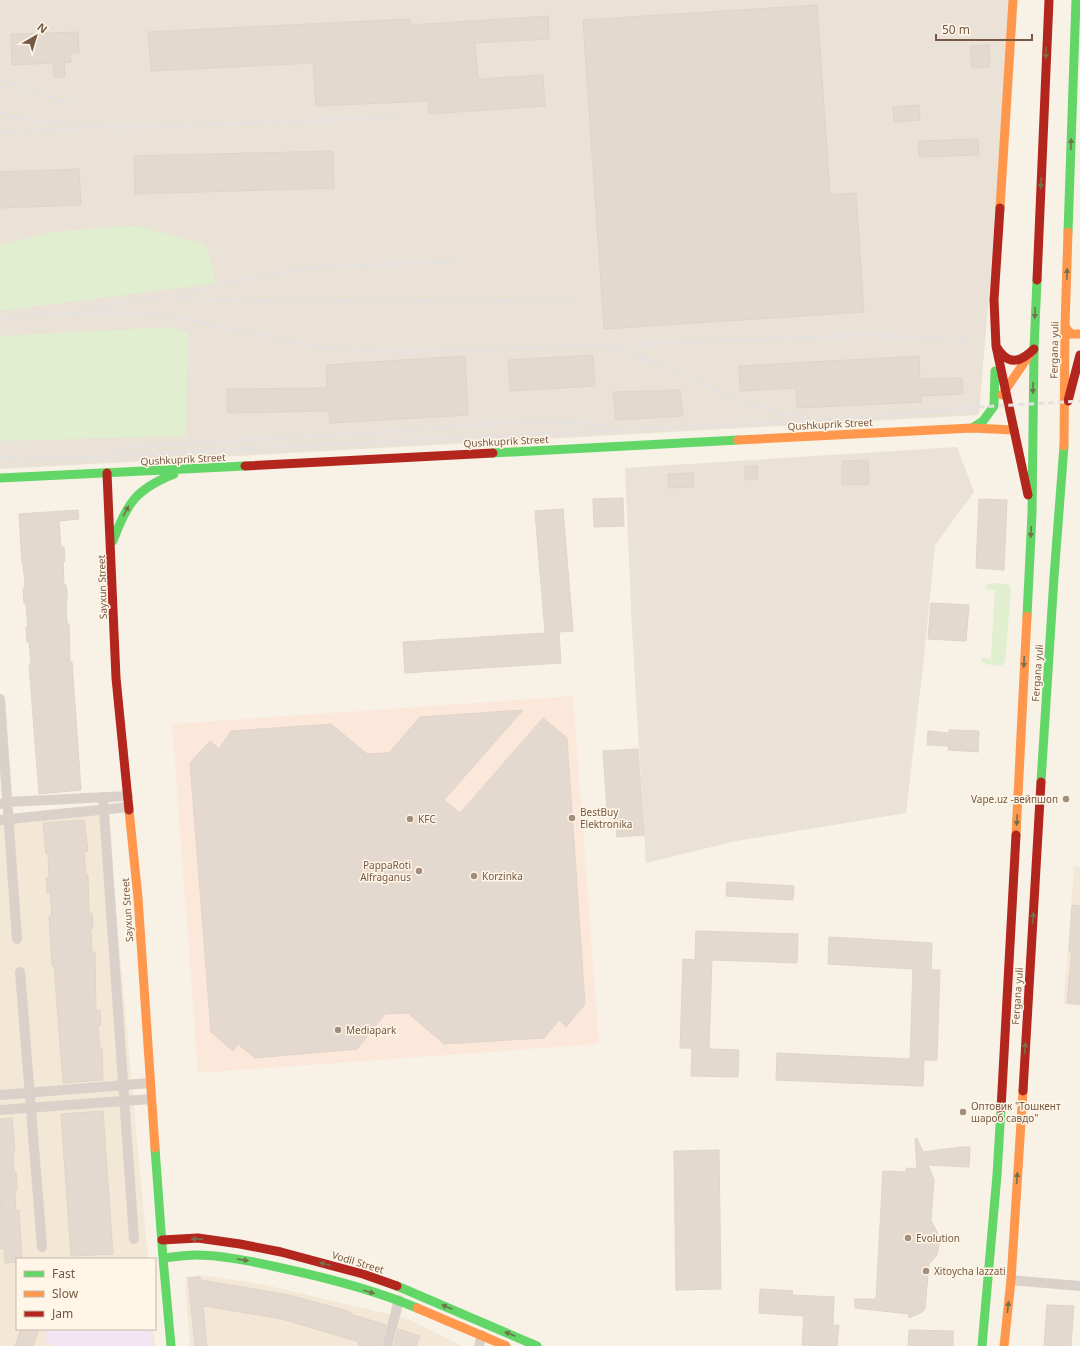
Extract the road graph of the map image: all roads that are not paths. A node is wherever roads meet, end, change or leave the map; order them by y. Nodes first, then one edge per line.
1 (1013, 0) edge
2 (1049, 0) edge
3 (1076, 0) edge
4 (1065, 327) junction
5 (1080, 334) edge
6 (996, 346) junction
7 (1034, 349) junction
8 (1080, 355) edge
9 (1005, 391) junction
10 (994, 406) junction
11 (1064, 415) junction
12 (972, 428) junction
13 (1014, 430) junction
14 (190, 470) junction
15 (107, 473) junction
16 (0, 478) edge
17 (1032, 514) junction
18 (111, 547) junction
19 (0, 699) edge
20 (128, 796) junction
21 (102, 797) junction
22 (4, 803) edge
23 (129, 807) junction
24 (104, 810) junction
25 (5, 819) edge
26 (18, 940) dead end
27 (20, 972) dead end
28 (150, 1084) junction
29 (123, 1086) junction
30 (30, 1093) junction
31 (0, 1095) edge
32 (152, 1100) junction
33 (124, 1102) junction
34 (31, 1108) junction
35 (0, 1110) edge
36 (134, 1239) dead end
37 (162, 1240) junction
38 (42, 1247) dead end
39 (163, 1258) junction
40 (1011, 1280) junction
41 (1080, 1286) edge
42 (399, 1300) junction
43 (482, 1335) junction
44 (171, 1346) edge
45 (387, 1346) edge
46 (479, 1346) edge
47 (506, 1346) edge
48 (537, 1346) edge
49 (982, 1346) edge
50 (1004, 1346) edge

1 - 6 street
2 -> 7 street, Fergana yuli
4 -> 3 street, Fergana yuli
4 - 5 street
4 - 11 street, Fergana yuli
6 - 7 street
6 - 9 street
6 - 10 street
7 - 9 street
7 -> 17 street, Fergana yuli
8 - 11 street
9 - 10 street
9 - 13 street
10 - 12 street
40 -> 11 street, Fergana yuli
12 - 13 street, Qushkuprik Street
12 - 14 street, Qushkuprik Street
13 - 17 street
14 - 15 street, Qushkuprik Street
18 -> 14 street
15 - 16 street, Qushkuprik Street
15 - 18 street, Sayxun Street
17 -> 49 street, Fergana yuli
18 - 20 street, Sayxun Street
19 - 22 street
20 - 21 street
20 - 23 street, Sayxun Street
21 - 22 street
21 - 24 street
22 - 25 street
23 - 24 street
23 - 28 street, Sayxun Street
24 - 25 street
24 - 29 street
25 - 26 street
27 - 30 street
28 - 29 street
28 - 32 street, Sayxun Street
29 - 30 street
29 - 33 street
30 - 31 street
30 - 34 street
32 - 33 street
32 - 37 street, Sayxun Street
33 - 34 street
33 - 36 street
34 - 35 street
34 - 38 street
37 - 39 street, Sayxun Street
48 -> 37 street, Vodil Street
39 -> 42 street
39 - 44 street, Sayxun Street
40 - 41 street
50 -> 40 street, Fergana yuli
42 - 43 street
42 - 45 street
43 - 46 street
43 - 47 street

